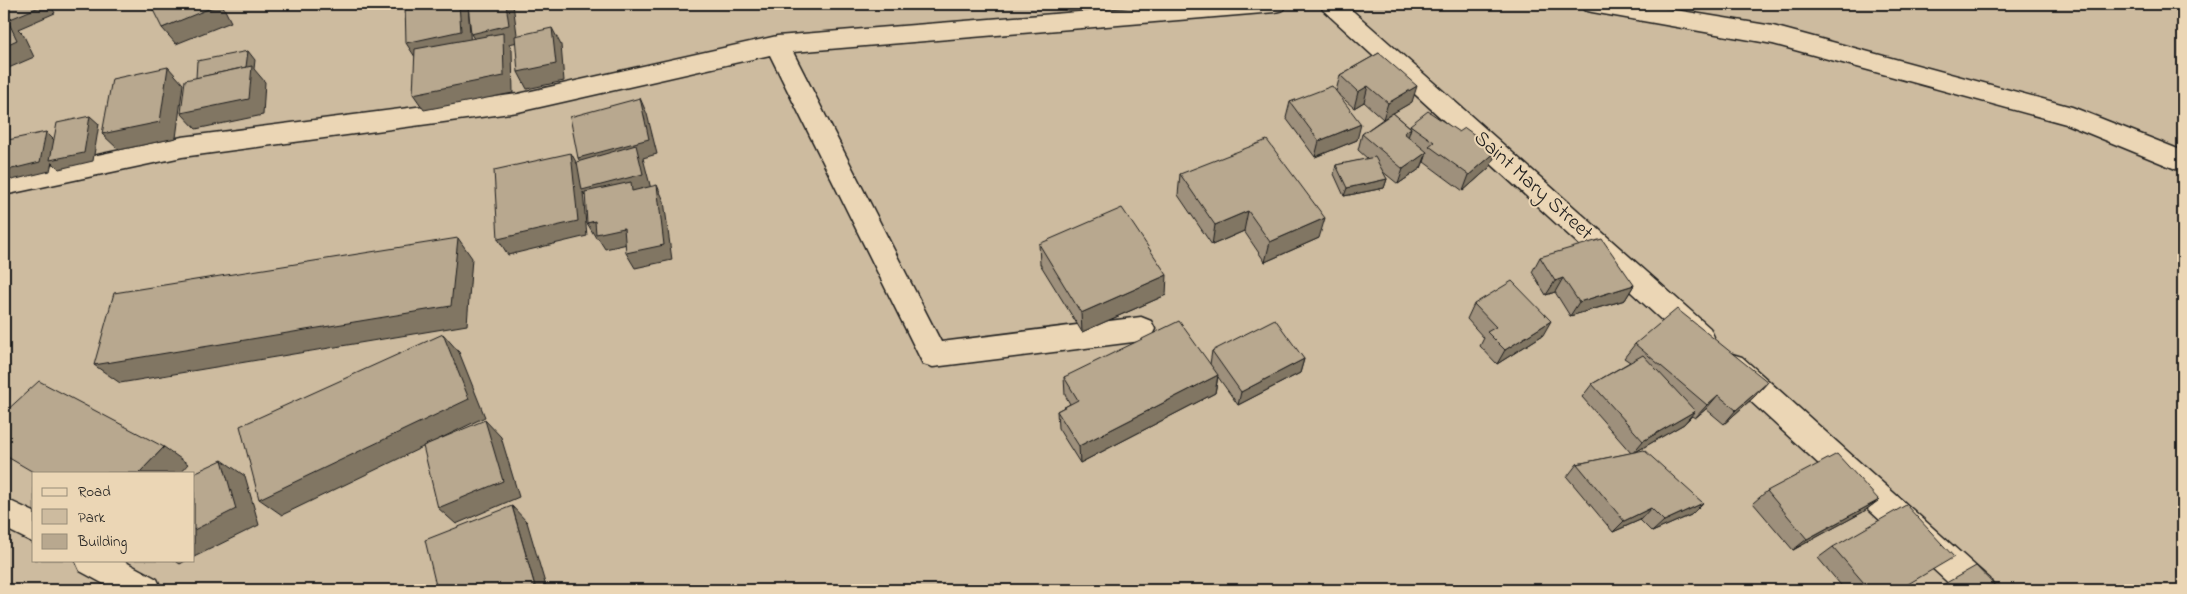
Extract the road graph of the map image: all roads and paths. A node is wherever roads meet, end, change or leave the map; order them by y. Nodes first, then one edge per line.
1 (1275, 4) edge
2 (1331, 4) edge
3 (1592, 4) edge
4 (777, 45) junction
5 (2183, 162) edge
6 (4, 185) edge
7 (1141, 329) dead end
8 (4, 512) edge
9 (32, 528) edge
10 (95, 562) edge
11 (146, 590) edge
12 (1979, 590) edge

1 - 4 street
2 - 12 street, Saint Mary Street
3 - 5 street
4 - 6 street
4 - 7 street
8 - 9 street
10 - 11 street

